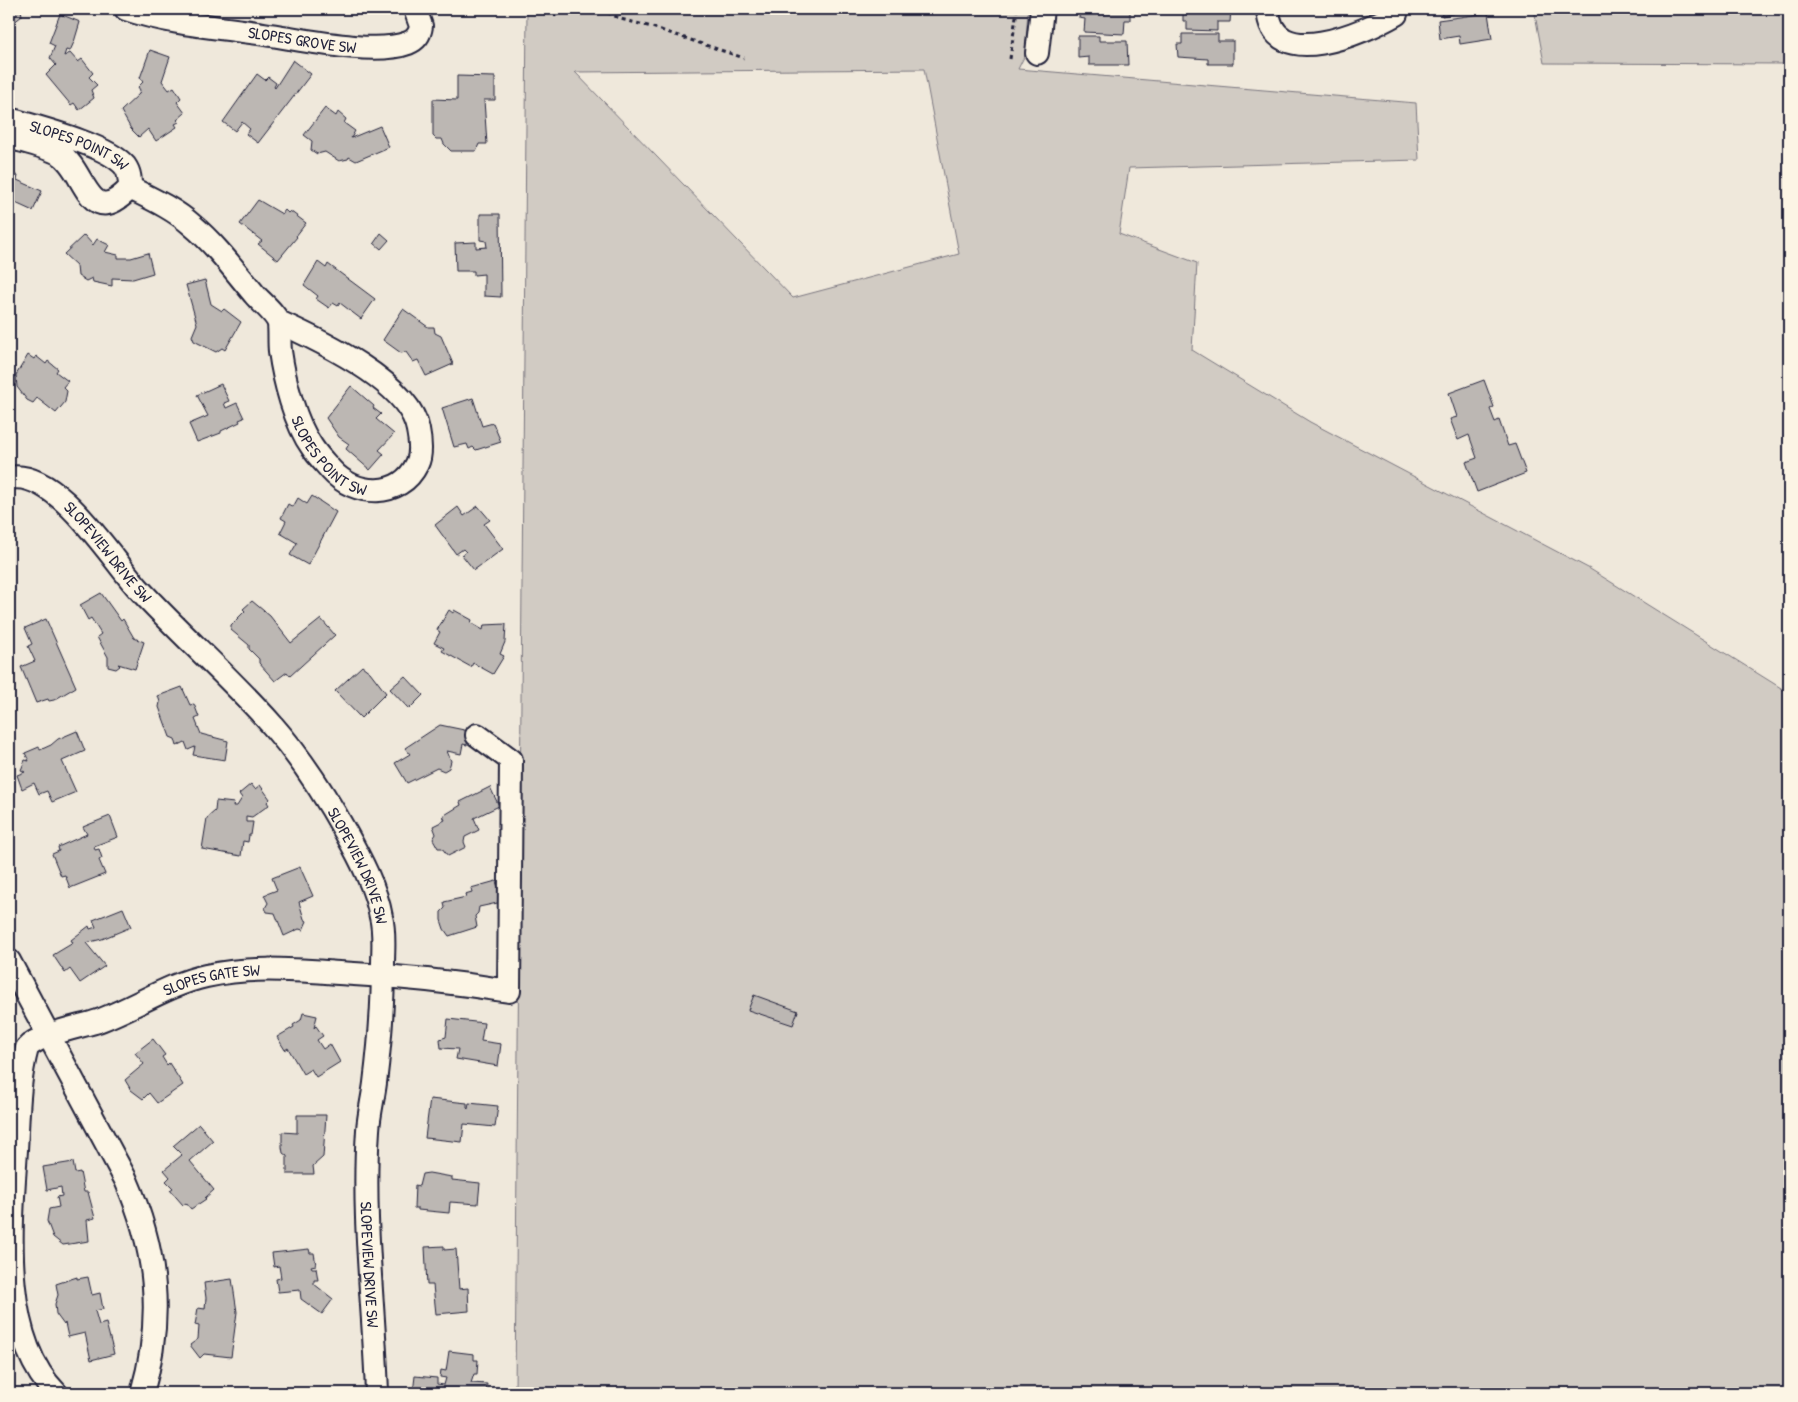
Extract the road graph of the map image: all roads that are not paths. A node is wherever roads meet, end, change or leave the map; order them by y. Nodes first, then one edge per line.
1 (126, 9) edge
2 (415, 9) edge
3 (1042, 9) edge
4 (1268, 9) edge
5 (1396, 14) dead end
6 (1036, 53) dead end
7 (9, 119) edge
8 (9, 136) edge
9 (130, 188) junction
10 (279, 322) junction
11 (9, 478) edge
12 (477, 735) dead end
13 (9, 961) edge
14 (383, 976) junction
15 (49, 1036) junction
16 (56, 1393) edge
17 (142, 1393) edge
18 (377, 1393) edge

1 - 2 street, SLOPES GROVE SW
3 - 6 street
4 - 5 street
7 - 9 street, SLOPES POINT SW
8 - 9 street, SLOPES POINT SW
9 - 10 street, SLOPES POINT SW
10 - 10 street, SLOPES POINT SW
11 - 14 street, SLOPEVIEW DRIVE SW
12 - 14 street, SLOPES GATE SW
13 - 15 street
14 - 15 street, SLOPES GATE SW
14 - 18 street, SLOPEVIEW DRIVE SW
15 - 16 street, SLOPES GATE SW
15 - 17 street

